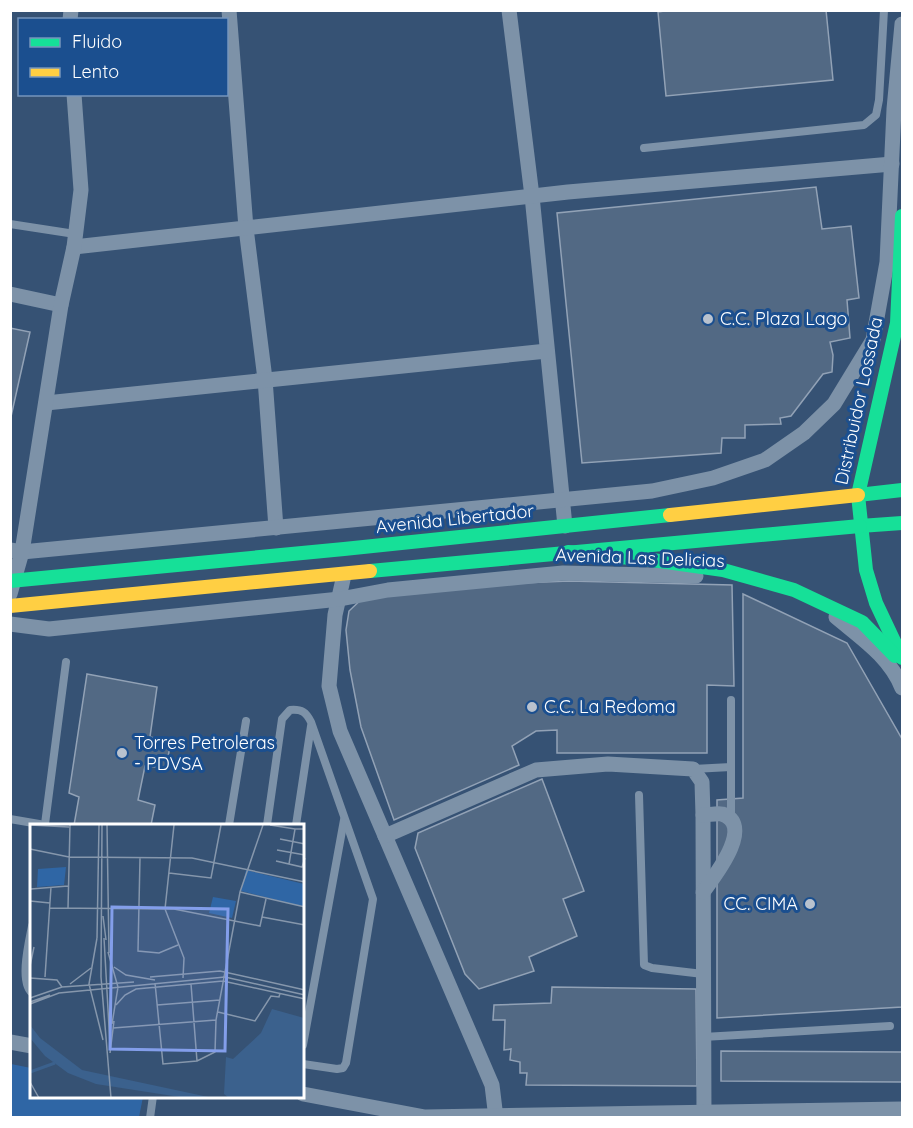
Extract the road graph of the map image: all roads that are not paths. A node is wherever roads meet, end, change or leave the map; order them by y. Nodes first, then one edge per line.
1 (229, 10) edge
2 (509, 10) edge
3 (884, 10) edge
4 (903, 24) edge
5 (74, 96) edge
6 (644, 148) dead end
7 (892, 164) junction
8 (532, 196) junction
9 (903, 216) edge
10 (10, 224) edge
11 (246, 228) junction
12 (74, 240) junction
13 (10, 294) edge
14 (61, 305) junction
15 (548, 351) junction
16 (265, 379) junction
17 (46, 403) junction
18 (903, 490) edge
19 (858, 495) junction
20 (562, 501) junction
21 (903, 523) edge
22 (565, 526) junction
23 (860, 526) junction
24 (276, 528) junction
25 (16, 551) edge
26 (568, 552) junction
27 (344, 575) junction
28 (12, 586) edge
29 (340, 599) junction
30 (10, 606) edge
31 (10, 624) edge
32 (903, 658) edge
33 (66, 662) dead end
34 (903, 664) edge
35 (903, 688) edge
36 (731, 700) dead end
37 (246, 721) dead end
38 (311, 722) junction
39 (731, 767) junction
40 (693, 769) junction
41 (639, 795) dead end
42 (703, 815) junction
43 (345, 817) junction
44 (10, 819) edge
45 (731, 820) junction
46 (39, 824) edge
47 (45, 824) edge
48 (229, 824) edge
49 (267, 824) edge
50 (296, 824) edge
51 (385, 836) junction
52 (702, 842) junction
53 (732, 847) junction
54 (703, 892) junction
55 (30, 940) edge
56 (703, 974) junction
57 (30, 992) edge
58 (890, 1026) dead end
59 (704, 1037) junction
60 (304, 1040) edge
61 (10, 1042) edge
62 (30, 1046) edge
63 (304, 1064) edge
64 (304, 1094) edge
65 (153, 1098) edge
66 (903, 1109) edge
67 (379, 1113) edge
68 (704, 1115) edge
69 (496, 1116) edge
70 (150, 1118) edge

1 - 11 street
2 - 8 street
3 - 6 lane
4 - 7 street
5 - 12 street
7 - 8 street
7 - 20 street
8 - 11 street
8 - 15 street
9 - 19 main road, Distribuidor Lossada
10 - 12 lane
11 - 12 street
11 - 16 street
12 - 14 street
13 - 14 street
14 - 17 street
15 - 16 street
15 - 20 street
16 - 17 street
16 - 24 street
17 - 25 street
18 - 19 main road, Avenida Libertador
19 - 22 main road, Avenida Libertador
19 - 23 main road, Distribuidor Lossada
20 - 22 street
20 - 24 street
21 - 23 main road
22 - 28 main road, Avenida Libertador
23 - 26 main road
23 - 32 main road, Distribuidor Lossada
24 - 25 street
25 - 28 street
26 - 27 main road
26 - 34 main road
27 - 29 street
27 - 30 main road
29 - 31 street, Avenida Las Delicias
29 - 35 street, Avenida Las Delicias
29 - 51 street
33 - 47 lane
36 - 39 lane
37 - 48 lane
38 - 43 lane
38 - 49 lane
38 - 50 lane
39 - 40 lane
39 - 45 lane
40 - 42 street
40 - 51 street
41 - 56 lane
42 - 45 street
42 - 52 street
43 - 60 lane
43 - 63 lane
44 - 46 lane
45 - 53 street
51 - 69 street
52 - 53 street
52 - 54 street
53 - 54 street
54 - 56 street
55 - 57 lane
56 - 59 street
58 - 59 lane
59 - 68 street
61 - 62 street
64 - 67 street
65 - 70 lane
66 - 68 street
67 - 69 street
68 - 69 street

